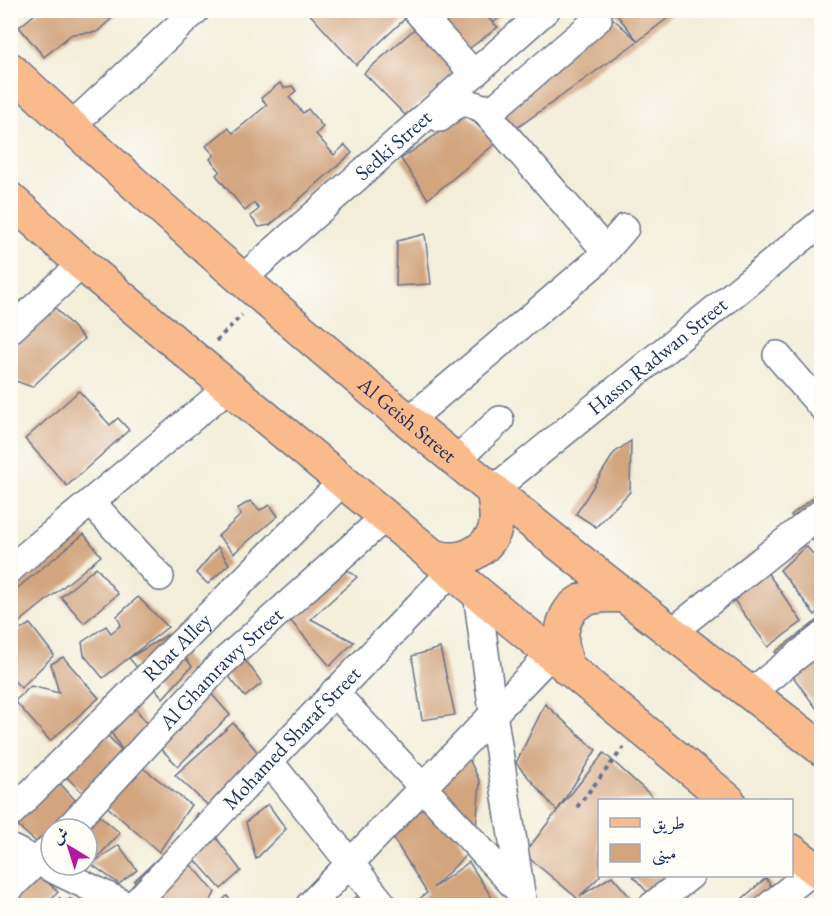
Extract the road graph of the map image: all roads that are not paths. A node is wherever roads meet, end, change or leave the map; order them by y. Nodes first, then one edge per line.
1 (196, 10) edge
2 (416, 10) edge
3 (546, 10) edge
4 (598, 19) dead end
5 (10, 69) edge
6 (480, 69) junction
7 (513, 92) junction
8 (483, 109) junction
9 (71, 126) junction
10 (403, 149) dead end
11 (10, 198) edge
12 (822, 222) edge
13 (625, 228) dead end
14 (606, 251) junction
15 (82, 264) junction
16 (252, 288) junction
17 (10, 330) edge
18 (777, 355) dead end
19 (228, 388) junction
20 (822, 407) edge
21 (499, 419) dead end
22 (409, 420) junction
23 (456, 460) junction
24 (342, 482) junction
25 (493, 490) junction
26 (91, 502) junction
27 (822, 512) edge
28 (385, 517) junction
29 (441, 564) junction
30 (10, 569) edge
31 (160, 577) dead end
32 (477, 594) junction
33 (626, 596) junction
34 (672, 632) junction
35 (822, 636) edge
36 (559, 661) junction
37 (334, 692) junction
38 (750, 693) junction
39 (493, 713) junction
40 (822, 749) edge
41 (269, 760) junction
42 (424, 787) junction
43 (726, 799) edge
44 (10, 814) edge
45 (79, 817) edge
46 (10, 848) edge
47 (39, 853) edge
48 (39, 860) edge
49 (350, 861) junction
50 (809, 864) edge
51 (82, 877) edge
52 (689, 877) edge
53 (10, 888) edge
54 (520, 902) edge
55 (128, 906) edge
56 (133, 906) edge
57 (309, 906) edge
58 (384, 906) edge
59 (652, 906) edge
60 (769, 906) edge

1 - 9 street
2 - 6 street
3 - 6 street, Sedki Street
4 - 7 street
5 - 9 main road, Al Geish Street
6 - 7 street
6 - 16 street, Sedki Street
7 - 8 street
8 - 10 street
8 - 14 street
9 - 16 main road, Al Geish Street
11 - 15 main road
12 - 25 street, Hassn Radwan Street
13 - 14 street
14 - 22 street
15 - 17 street
15 - 19 main road
16 - 22 main road, Al Geish Street
18 - 20 street
19 - 24 main road
19 - 26 street
21 - 23 street
22 - 23 main road, Al Geish Street
23 - 25 main road, Al Geish Street
24 - 28 main road
24 - 44 street, Rbat Alley
25 - 29 main road
25 - 33 main road, Al Geish Street
26 - 30 street
26 - 31 street
27 - 34 street
28 - 29 main road
28 - 45 street, Al Ghamrawy Street
29 - 32 main road
29 - 37 street, Mohamed Sharaf Street
32 - 36 main road
32 - 39 street
33 - 34 main road, Al Geish Street
33 - 36 main road
34 - 38 main road, Al Geish Street
35 - 38 street
36 - 39 street
36 - 43 main road
37 - 41 street, Mohamed Sharaf Street
37 - 42 street
38 - 40 main road, Al Geish Street
39 - 42 street
39 - 54 street
41 - 49 street
41 - 56 street, Mohamed Sharaf Street
42 - 49 street
42 - 54 street
46 - 47 street
48 - 53 street
49 - 57 street
49 - 58 street
50 - 60 street
51 - 55 street
52 - 59 street

